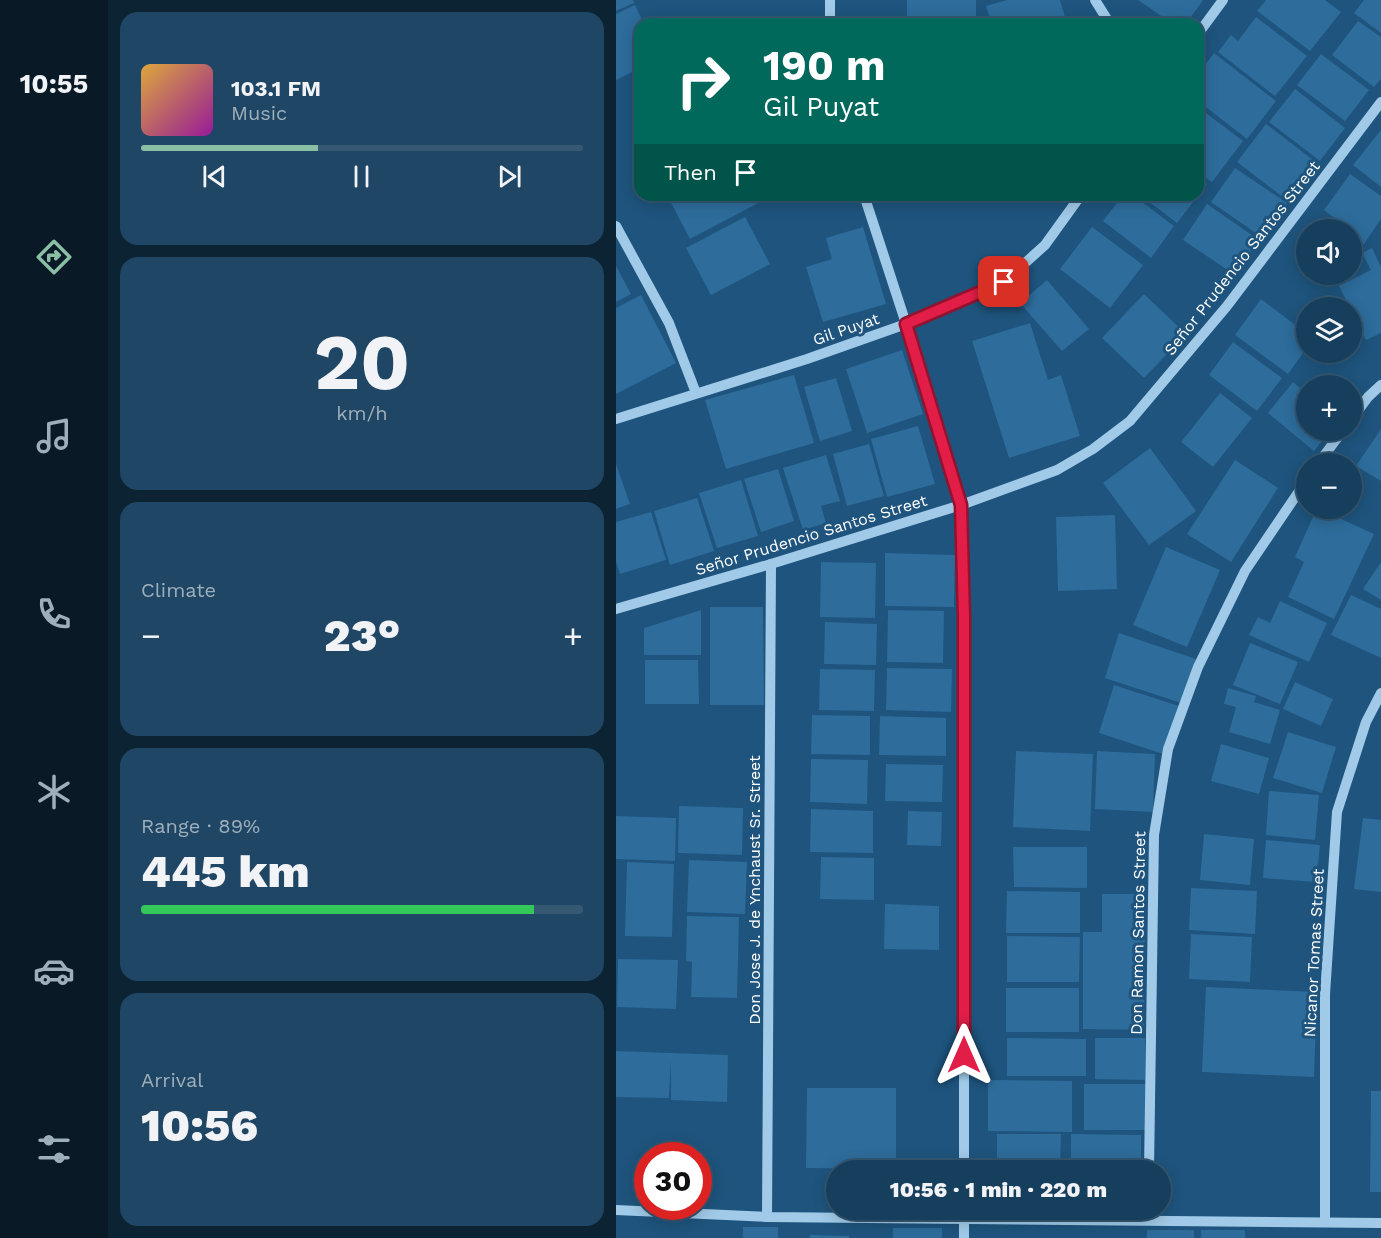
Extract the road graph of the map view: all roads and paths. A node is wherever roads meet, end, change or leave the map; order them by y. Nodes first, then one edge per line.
1 (830, 0) edge
2 (1095, 0) edge
3 (1223, 0) edge
4 (830, 18) edge
5 (1106, 18) edge
6 (1204, 26) edge
7 (1381, 102) edge
8 (866, 201) edge
9 (1077, 201) edge
10 (616, 226) edge
11 (906, 324) junction
12 (1381, 386) edge
13 (696, 393) junction
14 (1362, 406) edge
15 (616, 419) edge
16 (1296, 496) edge
17 (961, 505) junction
18 (771, 564) junction
19 (616, 609) edge
20 (1381, 693) edge
21 (964, 1160) edge
22 (1149, 1160) edge
23 (616, 1210) edge
24 (826, 1216) edge
25 (1171, 1216) edge
26 (767, 1217) junction
27 (964, 1220) edge
28 (1325, 1222) junction
29 (1381, 1223) edge
30 (964, 1238) edge

1 - 4 street
2 - 5 street
3 - 6 street
7 - 17 street, Señor Prudencio Santos Street
8 - 11 street
9 - 11 street, Gil Puyat
10 - 13 street
11 - 13 street, Gil Puyat
11 - 17 street
12 - 14 street
13 - 15 street, Gil Puyat
16 - 22 street, Don Ramon Santos Street
17 - 18 street, Señor Prudencio Santos Street
17 - 21 street
18 - 19 street, Señor Prudencio Santos Street
18 - 26 street, Don Jose J. de Ynchaust Sr. Street
20 - 28 street, Nicanor Tomas Street
23 - 26 street
24 - 26 street
25 - 28 street
27 - 30 street
28 - 29 street

